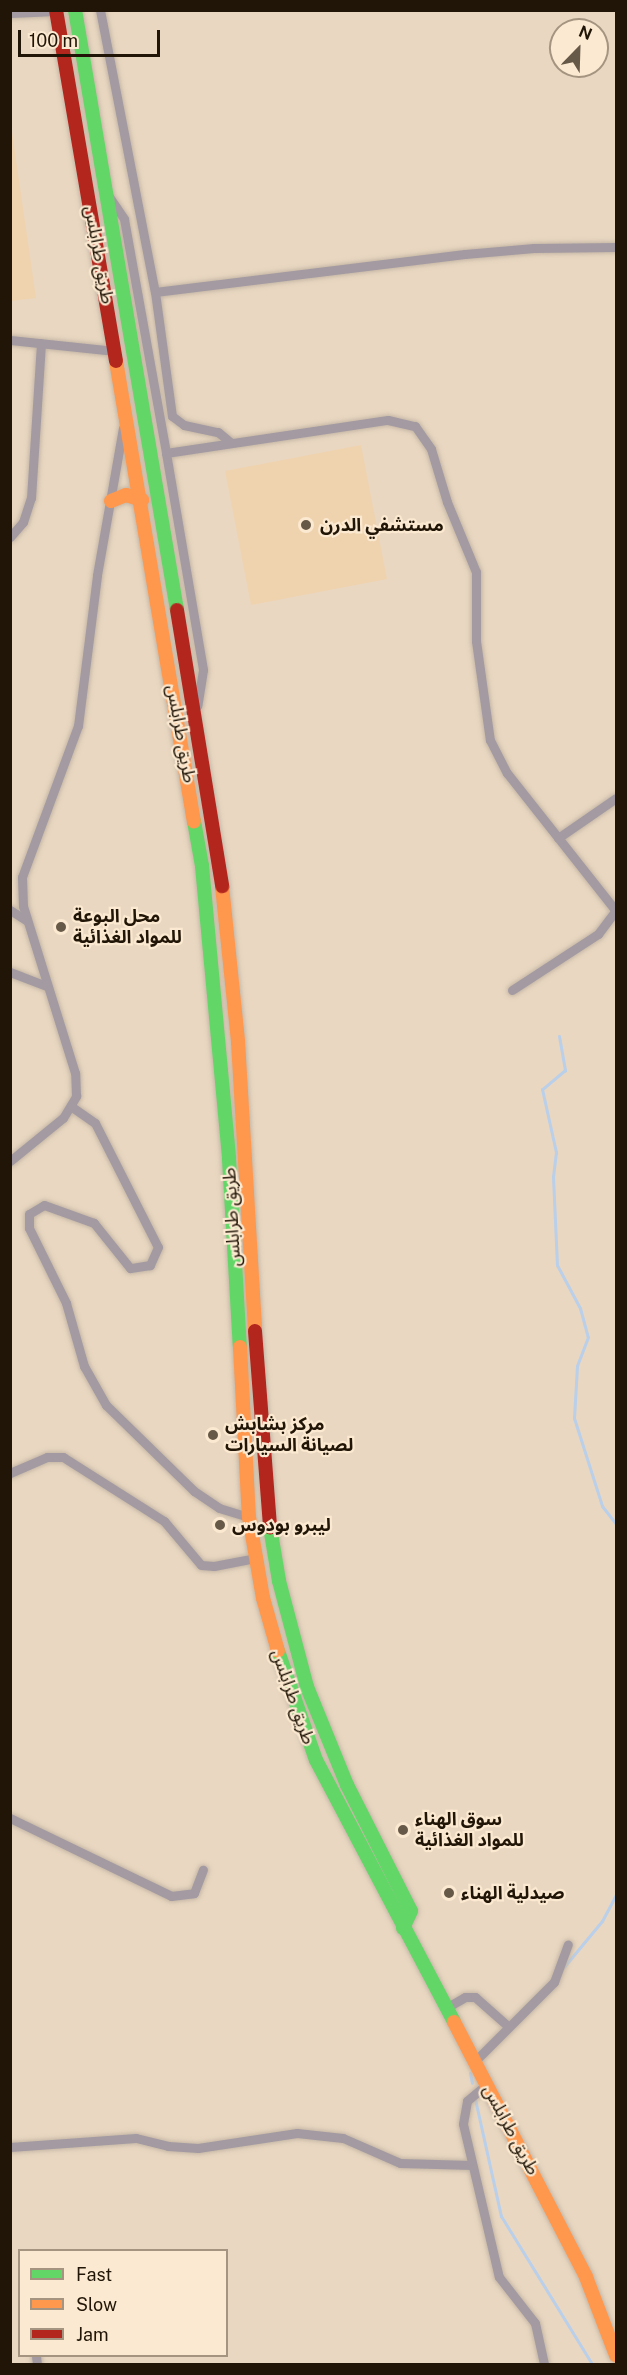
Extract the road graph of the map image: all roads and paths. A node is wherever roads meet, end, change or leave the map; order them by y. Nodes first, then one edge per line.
1 (75, 10) edge
2 (100, 10) edge
3 (57, 11) edge
4 (11, 14) edge
5 (107, 194) junction
6 (616, 247) edge
7 (155, 292) junction
8 (10, 340) edge
9 (41, 343) junction
10 (117, 351) junction
11 (126, 405) junction
12 (230, 442) junction
13 (166, 453) junction
14 (142, 500) junction
15 (111, 501) junction
16 (10, 537) edge
17 (197, 708) junction
18 (616, 798) edge
19 (558, 838) junction
20 (10, 910) edge
21 (616, 911) edge
22 (26, 920) junction
23 (10, 972) edge
24 (47, 986) junction
25 (512, 990) dead end
26 (72, 1107) junction
27 (10, 1161) edge
28 (10, 1473) edge
29 (249, 1517) junction
30 (256, 1558) junction
31 (10, 1818) edge
32 (203, 1870) dead end
33 (403, 1928) junction
34 (567, 1944) dead end
35 (446, 2008) junction
36 (509, 2027) junction
37 (475, 2061) junction
38 (487, 2084) junction
39 (10, 2148) edge
40 (472, 2165) junction
41 (616, 2355) edge
42 (544, 2364) edge

1 - 5 highway
2 - 7 street
3 - 4 street
3 - 10 highway, طريق طرابلس
5 - 13 street
5 - 17 highway
6 - 7 street
7 - 12 street
8 - 9 street
9 - 10 street
9 - 16 street
10 - 11 highway, طريق طرابلس
11 - 14 highway, طريق طرابلس
11 - 15 street
12 - 13 street
12 - 19 street
13 - 17 street
14 - 15 highway
14 - 29 highway, طريق طرابلس
15 - 22 street
17 - 33 highway
18 - 19 street
19 - 21 street
20 - 22 street
21 - 25 street
22 - 24 street
23 - 24 street
24 - 26 street
26 - 27 street
26 - 29 street
28 - 30 street
29 - 30 highway, طريق طرابلس
30 - 33 highway, طريق طرابلس
31 - 32 street
33 - 35 highway, طريق طرابلس
34 - 36 street
35 - 36 street
35 - 37 highway, طريق طرابلس
36 - 37 street
37 - 38 highway, طريق طرابلس
38 - 40 street
38 - 41 highway, طريق طرابلس
39 - 40 street
40 - 42 street

